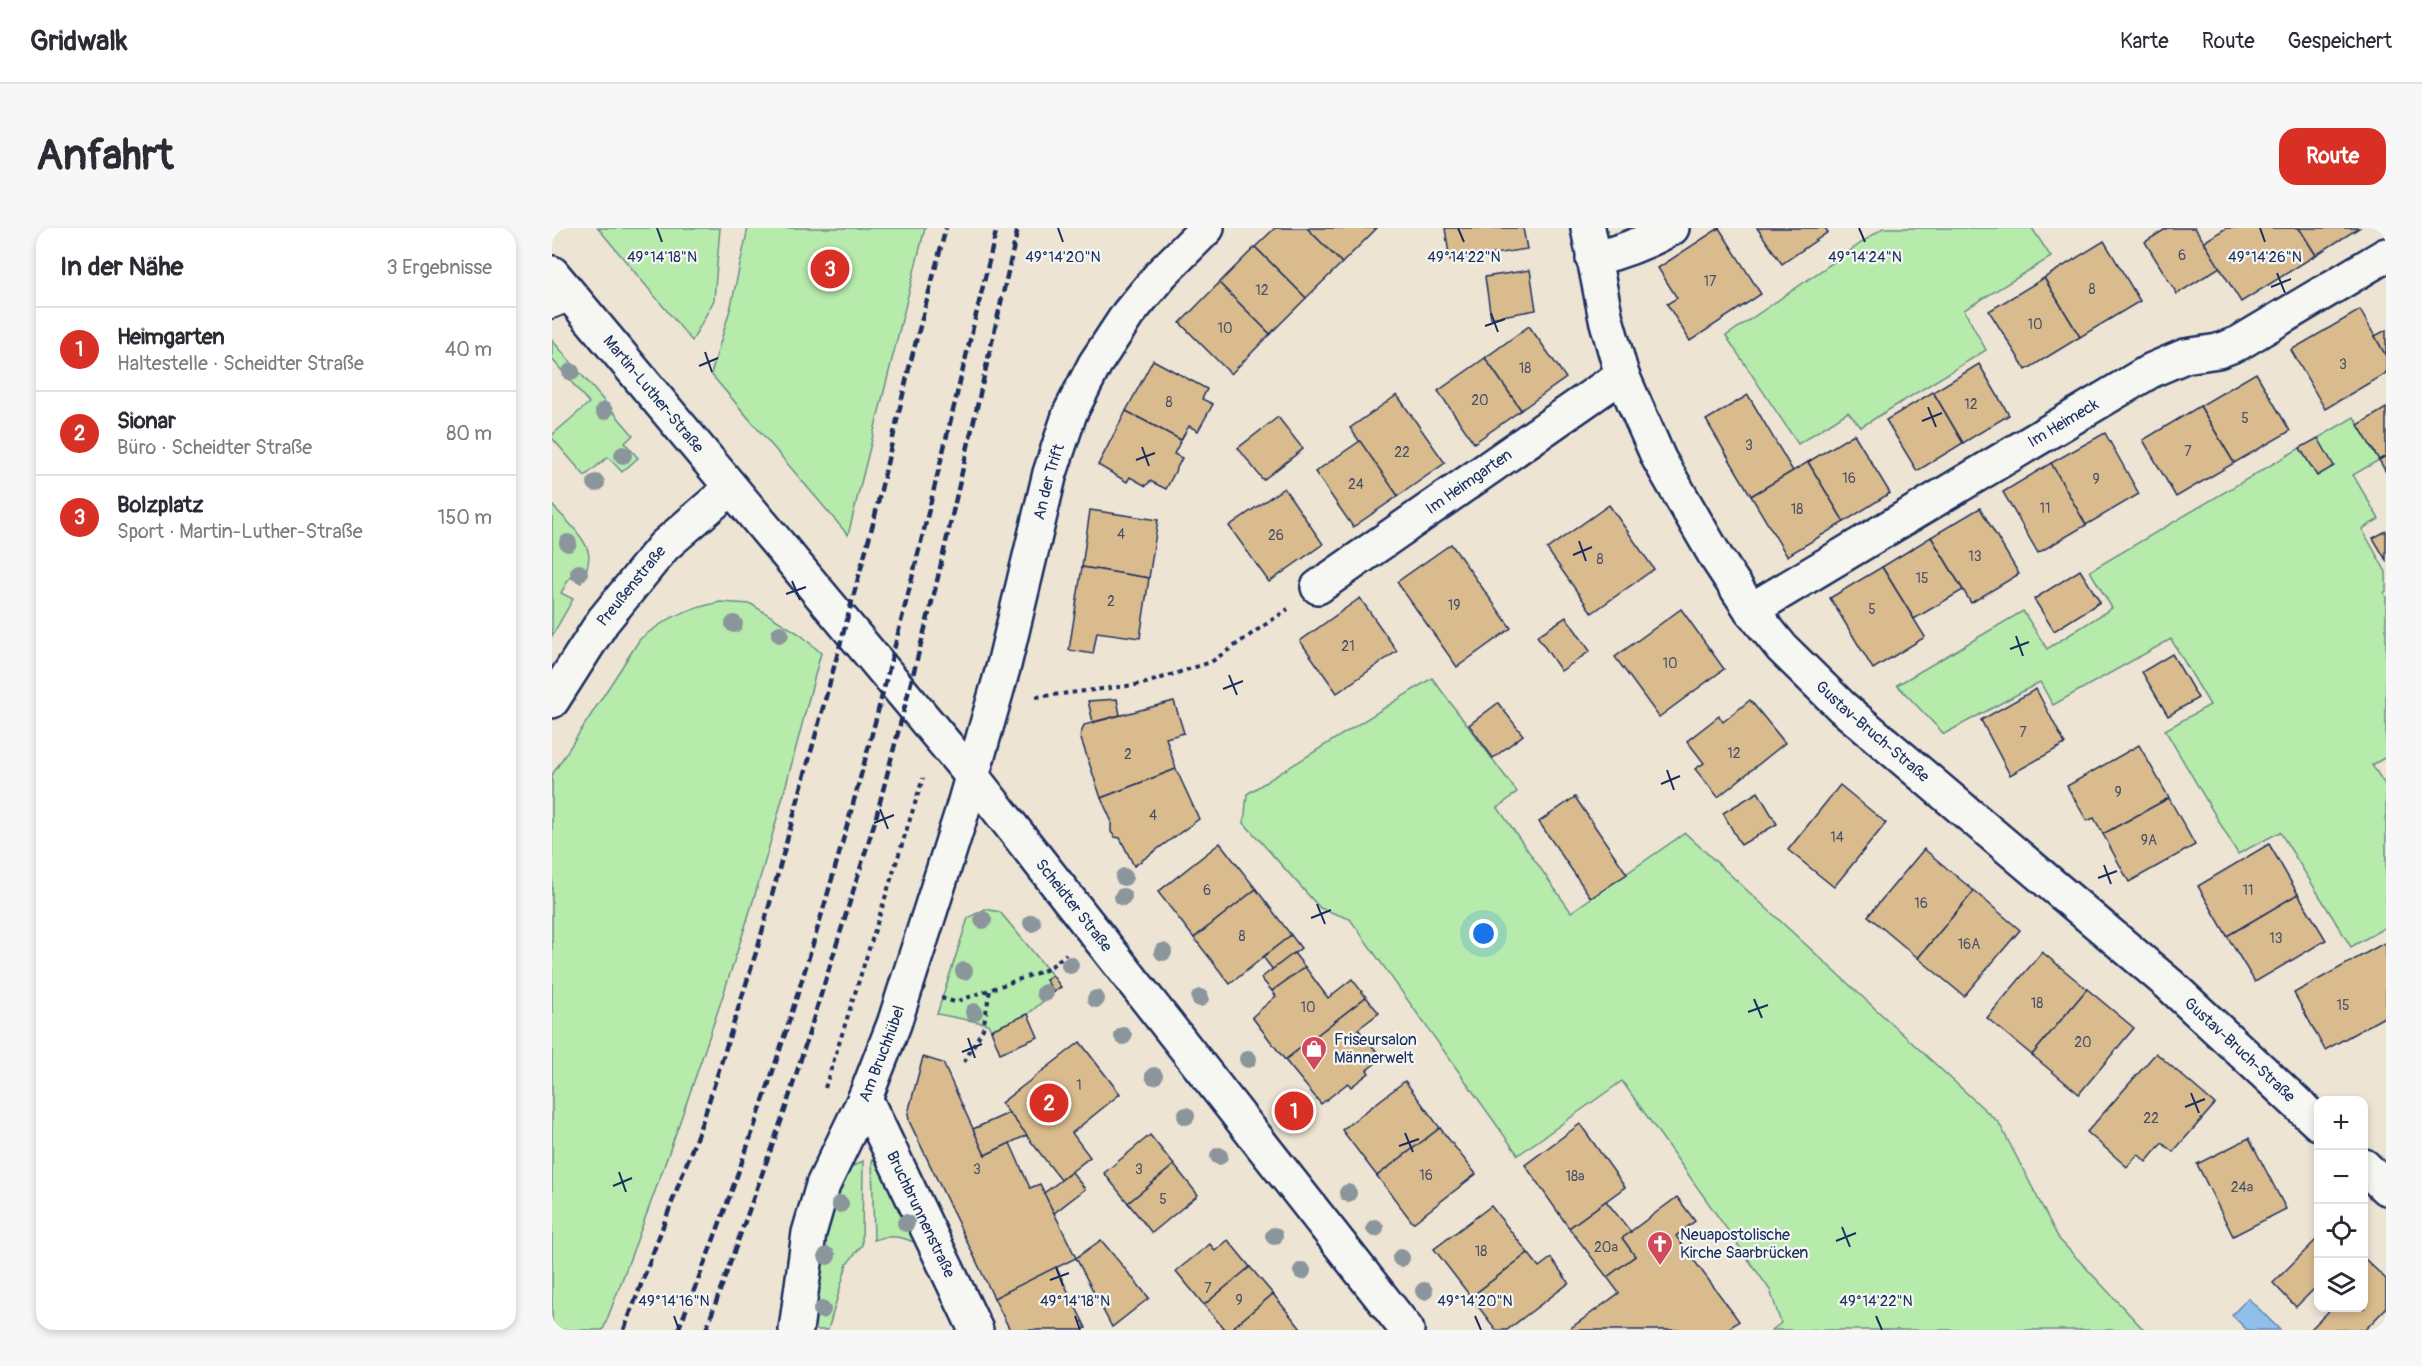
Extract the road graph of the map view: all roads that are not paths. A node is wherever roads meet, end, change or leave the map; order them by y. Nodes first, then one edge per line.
1 (1207, 228) edge
2 (1671, 228) edge
3 (1591, 244) edge
4 (2386, 255) edge
5 (552, 273) edge
6 (563, 304) edge
7 (1622, 375) junction
8 (731, 488) junction
9 (1318, 587) road end
10 (1750, 610) junction
11 (552, 701) edge
12 (972, 776) junction
13 (865, 1098) junction
14 (2314, 1118) edge
15 (2368, 1171) edge
16 (2386, 1188) edge
17 (796, 1330) edge
18 (976, 1330) edge
19 (1407, 1330) edge

1 - 12 street, An der Trift
2 - 3 street
3 - 7 street, Gustav-Bruch-Straße
4 - 10 street, Im Heimeck
5 - 6 street, Martin-Luther-Straße
6 - 8 street, Martin-Luther-Straße
7 - 9 street, Im Heimgarten
7 - 10 street, Gustav-Bruch-Straße
8 - 11 street, Preußenstraße
8 - 12 street, Scheidter Straße
10 - 14 street, Gustav-Bruch-Straße
12 - 13 street, Am Bruchhübel
12 - 19 street, Scheidter Straße
13 - 17 street, Am Bruchhübel
13 - 18 street, Bruchbrunnenstraße
15 - 16 street

